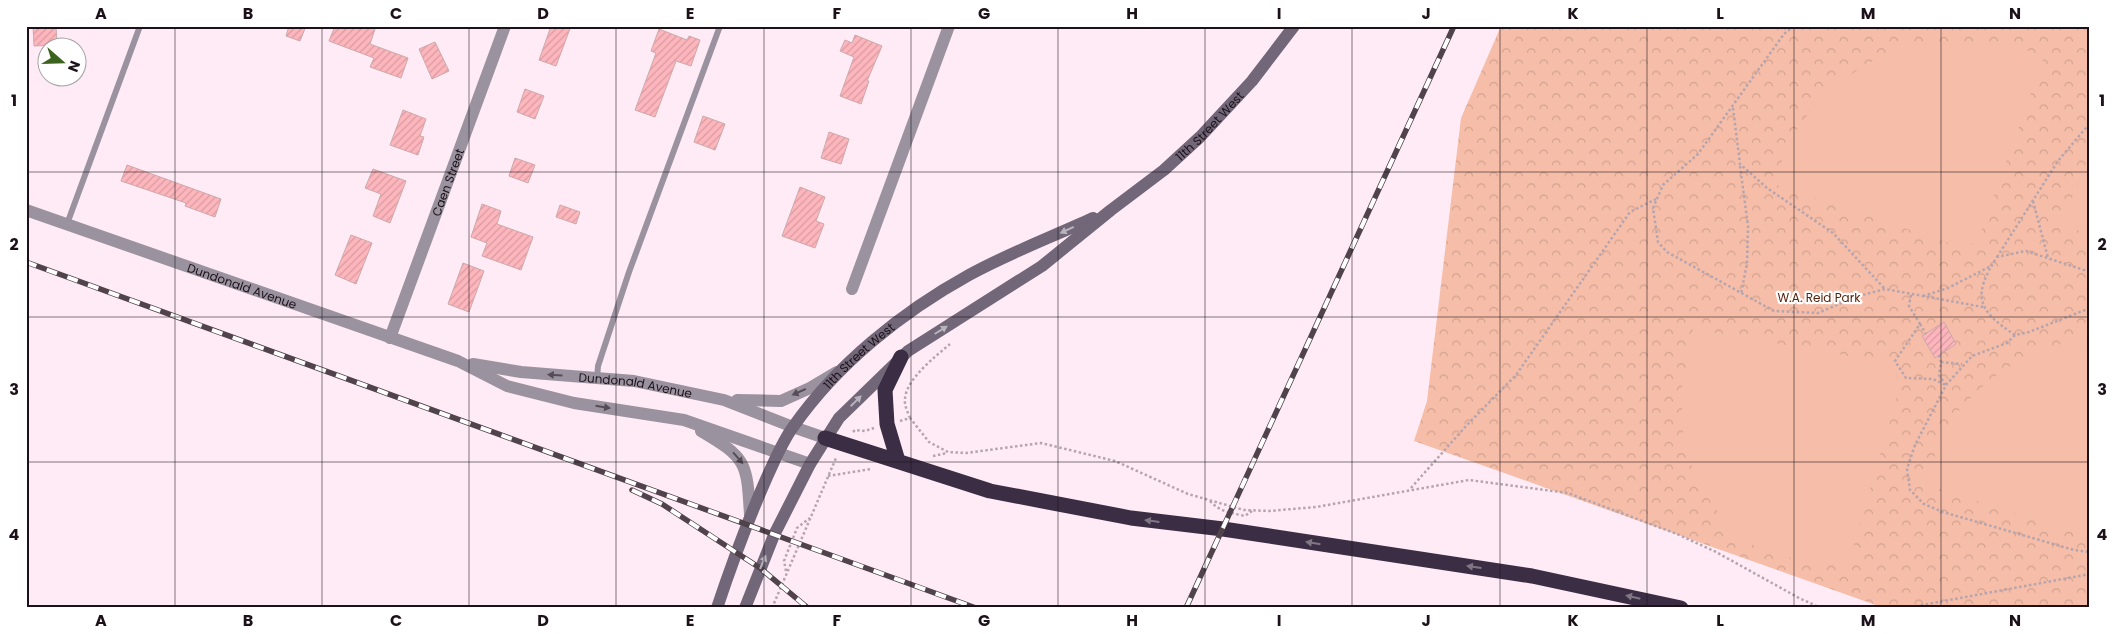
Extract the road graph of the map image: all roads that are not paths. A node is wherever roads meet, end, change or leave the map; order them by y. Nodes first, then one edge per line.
1 (140, 26) edge
2 (505, 26) edge
3 (720, 26) edge
4 (949, 26) edge
5 (1294, 26) edge
6 (26, 210) edge
7 (1111, 210) junction
8 (66, 225) junction
9 (852, 289) dead end
10 (390, 338) junction
11 (901, 357) junction
12 (458, 361) junction
13 (842, 368) junction
14 (597, 378) junction
15 (724, 400) junction
16 (684, 420) junction
17 (793, 427) junction
18 (825, 438) junction
19 (778, 453) junction
20 (898, 461) junction
21 (810, 464) junction
22 (750, 515) junction
23 (717, 608) edge
24 (745, 608) edge
25 (1681, 608) edge

1 - 8 lane
2 - 10 street, Caen Street
3 - 14 lane
4 - 9 street
5 - 7 main road, 11th Street West
6 - 8 street, Dundonald Avenue
11 -> 7 main road, 11th Street West
7 -> 13 main road, 11th Street West
8 - 10 street, Dundonald Avenue
10 - 12 street, Dundonald Avenue
18 -> 11 main road, 11th Street West
11 - 20 highway
14 -> 12 street, Dundonald Avenue
12 -> 16 street, Dundonald Avenue
13 -> 15 street, Dundonald Avenue
13 - 17 main road, 11th Street West
14 - 15 street, Dundonald Avenue
15 - 17 street, Dundonald Avenue
16 - 19 street, Dundonald Avenue
16 -> 22 street, Dundonald Avenue
17 - 18 street, Dundonald Avenue
17 - 19 main road, 11th Street West
18 - 20 highway
18 - 21 main road, 11th Street West
19 - 21 street, Dundonald Avenue
19 - 22 main road, 11th Street West
25 -> 20 highway
24 -> 21 main road, 11th Street West
22 - 23 main road, 11th Street West

